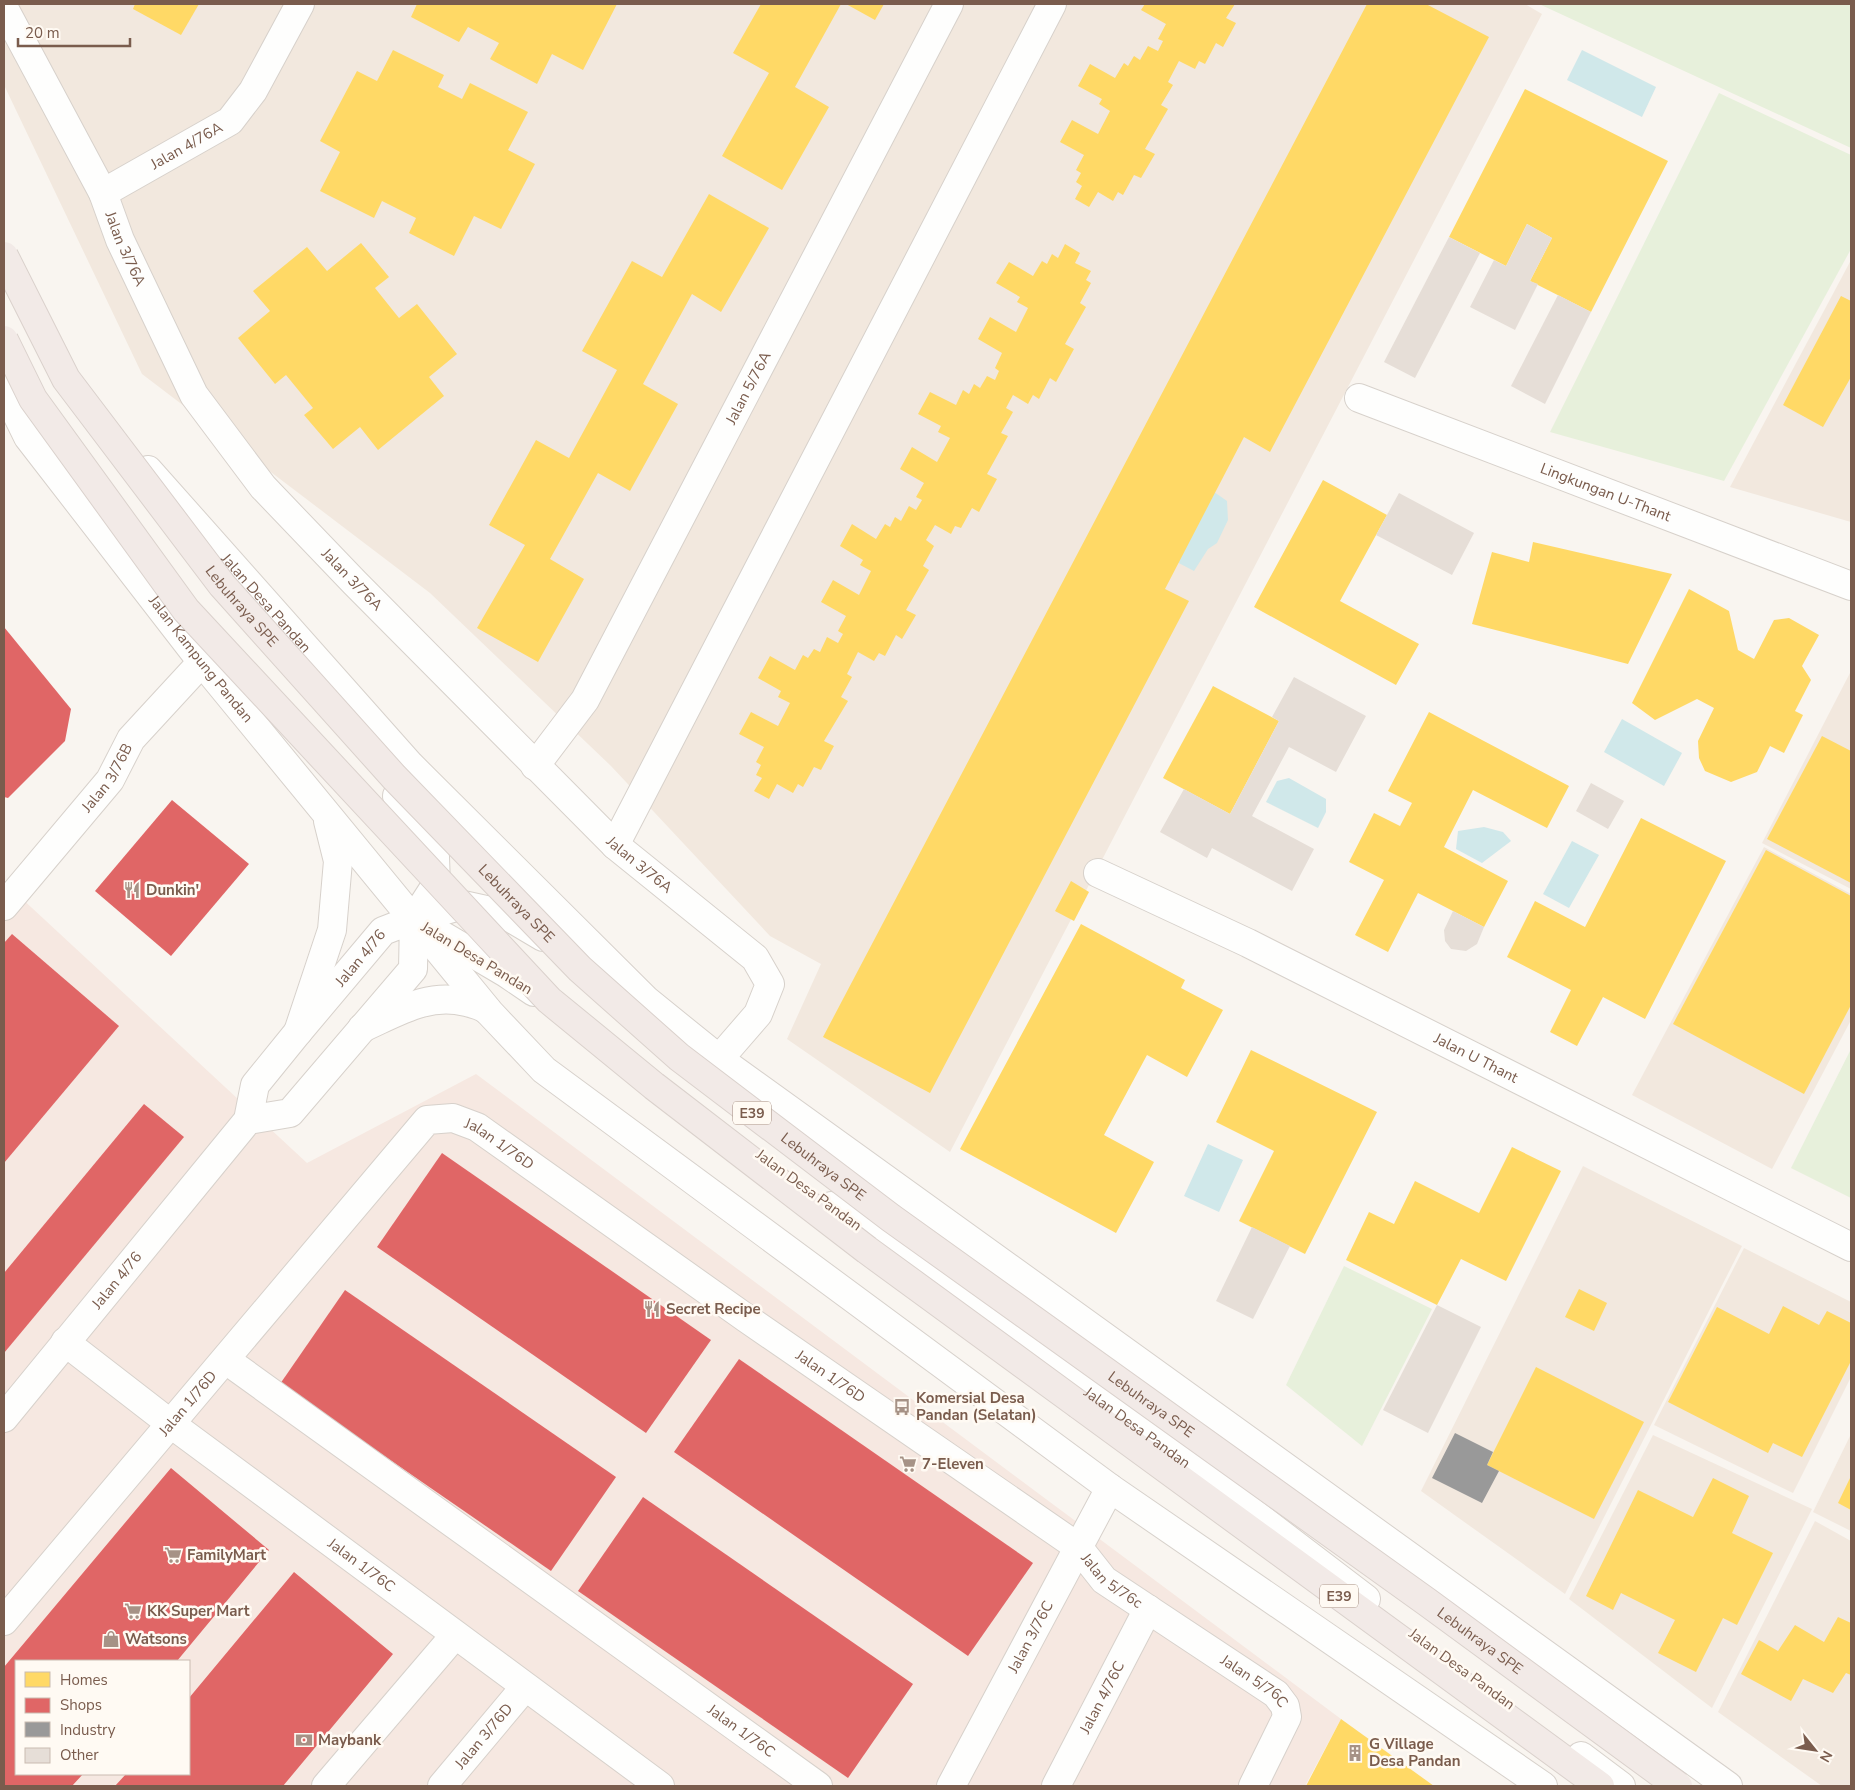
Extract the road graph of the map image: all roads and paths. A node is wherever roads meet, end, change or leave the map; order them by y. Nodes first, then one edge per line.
1 (300, 4) edge
2 (949, 4) edge
3 (1052, 4) edge
4 (4, 8) edge
5 (102, 194) junction
6 (4, 242) edge
7 (4, 256) edge
8 (4, 340) edge
9 (4, 388) edge
10 (1359, 398) dead end
11 (88, 402) junction
12 (1851, 586) edge
13 (202, 662) junction
14 (535, 766) junction
15 (326, 812) junction
16 (615, 845) junction
17 (1098, 873) dead end
18 (7, 895) edge
19 (414, 919) junction
20 (646, 1000) junction
21 (490, 1013) junction
22 (362, 1028) junction
23 (298, 1032) junction
24 (719, 1059) junction
25 (248, 1120) junction
26 (1851, 1248) edge
27 (65, 1342) junction
28 (226, 1360) junction
29 (4, 1418) edge
30 (171, 1424) junction
31 (1110, 1488) junction
32 (1078, 1548) junction
33 (1148, 1609) junction
34 (4, 1622) edge
35 (455, 1635) junction
36 (525, 1687) junction
37 (326, 1786) edge
38 (442, 1786) edge
39 (660, 1786) edge
40 (818, 1786) edge
41 (951, 1786) edge
42 (1056, 1786) edge
43 (1252, 1786) edge
44 (1543, 1786) edge
45 (1600, 1786) edge
46 (1621, 1786) edge
47 (1678, 1786) edge
48 (1728, 1786) edge

1 - 5 street, Jalan 4/76A
2 - 14 street, Jalan 5/76A
3 - 16 street
4 - 5 street, Jalan 3/76A
5 - 14 street, Jalan 3/76A
6 - 11 street
7 - 47 highway, Lebuhraya SPE / E39, bridge
8 - 45 highway, E39, bridge
9 - 13 street, Jalan Kampung Pandan
10 - 12 street, Lingkungan U-Thant
11 - 19 street
11 - 20 street, Jalan Desa Pandan
13 - 15 street, Jalan Kampung Pandan
13 - 18 street, Jalan 3/76B
14 - 16 street, Jalan 3/76A
15 - 19 street, Jalan Kampung Pandan
15 - 23 street
16 - 24 street, Jalan 3/76A
17 - 26 street, Jalan U Thant
19 - 20 street, Jalan 4/76
19 - 21 street, Jalan Desa Pandan
19 - 22 street
19 - 23 street, Jalan 4/76
19 - 46 street, Jalan Desa Pandan
20 - 24 street, Jalan Desa Pandan
21 - 22 street
21 - 31 street, Jalan Desa Pandan
22 - 25 street
23 - 25 street, Jalan 4/76
24 - 48 street, Jalan Desa Pandan
25 - 27 street, Jalan 4/76
27 - 29 street, Jalan 4/76
27 - 30 street, Jalan 1/76C
28 - 30 street, Jalan 1/76D
28 - 32 street, Jalan 1/76D
28 - 40 street, Jalan 1/76C
30 - 34 street, Jalan 1/76D
30 - 35 street, Jalan 1/76C
31 - 32 street, Jalan 3/76C
31 - 44 street, Jalan Desa Pandan
32 - 33 street, Jalan 5/76c
32 - 41 street, Jalan 3/76C
33 - 42 street, Jalan 4/76C
33 - 43 street, Jalan 5/76C
35 - 36 street, Jalan 1/76C
35 - 37 street
36 - 38 street, Jalan 3/76D
36 - 39 street, Jalan 1/76C

